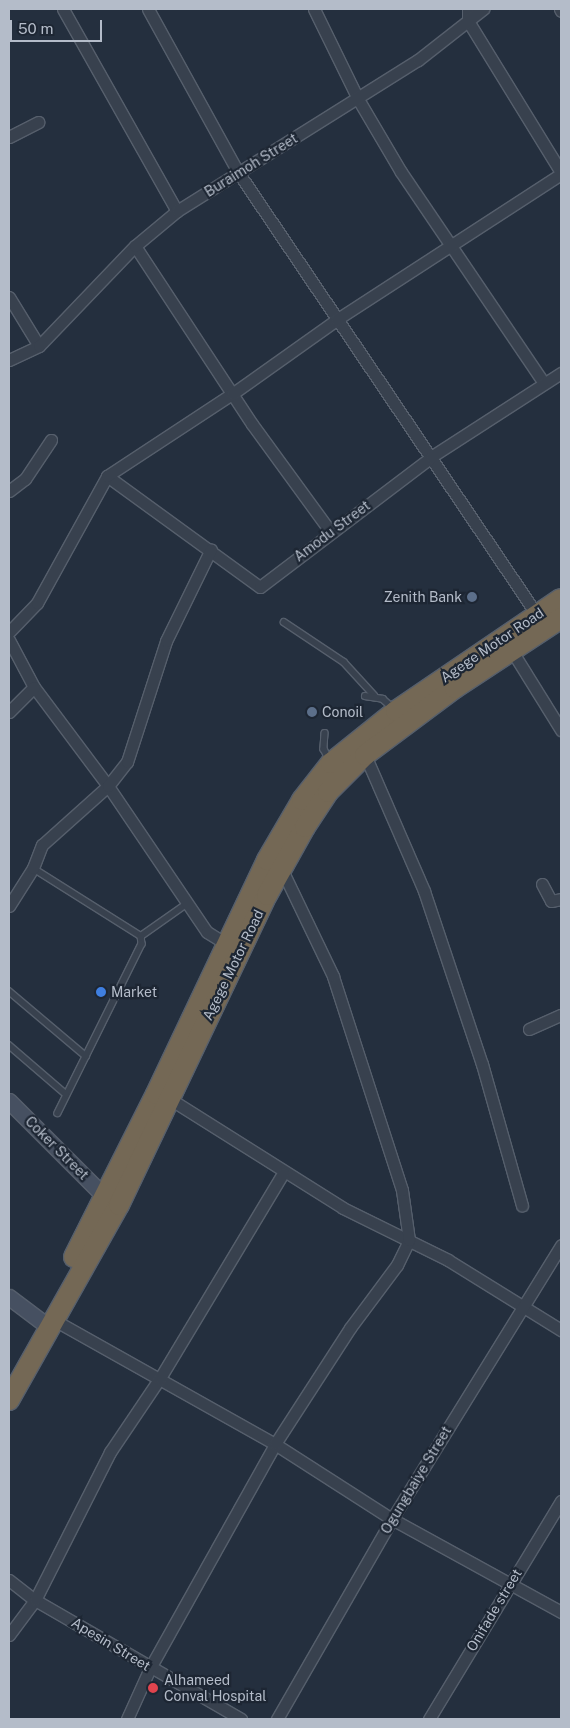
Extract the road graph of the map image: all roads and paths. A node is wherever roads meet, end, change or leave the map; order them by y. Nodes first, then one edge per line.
1 (63, 9) edge
2 (148, 9) edge
3 (314, 9) edge
4 (483, 9) edge
5 (468, 15) edge
6 (358, 99) junction
7 (38, 122) dead end
8 (9, 137) edge
9 (238, 172) junction
10 (561, 173) edge
11 (177, 211) junction
12 (451, 244) junction
13 (135, 246) junction
14 (9, 297) edge
15 (336, 320) junction
16 (40, 346) junction
17 (9, 360) edge
18 (561, 373) edge
19 (544, 383) junction
20 (232, 394) junction
21 (51, 440) dead end
22 (431, 457) junction
23 (107, 476) junction
24 (9, 491) edge
25 (330, 531) junction
26 (211, 548) junction
27 (561, 599) edge
28 (538, 615) junction
29 (561, 618) edge
30 (284, 622) dead end
31 (9, 632) edge
32 (9, 640) edge
33 (512, 651) junction
34 (34, 687) junction
35 (374, 695) junction
36 (366, 696) dead end
37 (396, 711) junction
38 (9, 712) edge
39 (561, 730) edge
40 (325, 733) dead end
41 (365, 755) junction
42 (331, 763) junction
43 (108, 786) junction
44 (32, 868) junction
45 (282, 870) junction
46 (542, 884) dead end
47 (561, 900) edge
48 (188, 903) junction
49 (9, 906) edge
50 (141, 936) junction
51 (226, 944) junction
52 (9, 991) edge
53 (561, 1015) edge
54 (529, 1030) dead end
55 (9, 1045) edge
56 (86, 1056) junction
57 (66, 1094) junction
58 (170, 1099) junction
59 (9, 1101) edge
60 (58, 1113) dead end
61 (284, 1172) junction
62 (112, 1200) junction
63 (522, 1204) dead end
64 (409, 1240) junction
65 (561, 1245) edge
66 (9, 1297) edge
67 (523, 1308) junction
68 (47, 1320) junction
69 (561, 1330) edge
70 (9, 1376) edge
71 (160, 1378) junction
72 (9, 1400) edge
73 (275, 1444) junction
74 (561, 1501) edge
75 (392, 1518) junction
76 (9, 1580) edge
77 (511, 1582) junction
78 (35, 1600) junction
79 (561, 1612) edge
80 (9, 1635) edge
81 (150, 1668) junction
82 (127, 1719) edge
83 (241, 1719) edge
84 (277, 1719) edge
85 (429, 1719) edge

1 - 11 street
2 - 9 street
3 - 6 street
4 - 5 street, Buraimoh Street
5 - 6 street, Buraimoh Street
5 - 10 street
6 - 9 street, Buraimoh Street
6 - 12 street
7 - 8 street
9 - 11 street, Buraimoh Street
9 - 15 street
10 - 12 street
11 - 13 street, Buraimoh Street
12 - 15 street
12 - 19 street
13 - 16 street, Buraimoh Street
13 - 20 street
14 - 16 street
15 - 20 street
15 - 22 street
16 - 17 street
18 - 19 street, Amodu Street
19 - 22 street, Amodu Street
20 - 23 street
20 - 25 street
21 - 24 street
22 - 25 street, Amodu Street
22 - 28 street
23 - 26 street, Amodu Street
23 - 31 street
25 - 26 street, Amodu Street
26 - 43 street
27 - 28 highway, Agege Motor Road
28 - 37 highway, Agege Motor Road
29 - 33 highway, Agege Motor Road
30 - 35 lane
32 - 34 street
33 - 39 street
33 - 41 highway, Agege Motor Road
34 - 38 street
34 - 43 street
35 - 36 lane
35 - 37 lane
37 - 42 highway, Agege Motor Road
40 - 42 lane
41 - 45 highway, Agege Motor Road
41 - 63 street
42 - 51 highway, Agege Motor Road
43 - 44 street
43 - 48 street
44 - 49 street
44 - 50 lane
45 - 58 highway, Agege Motor Road
45 - 64 street
46 - 47 street
48 - 50 lane
48 - 51 street
50 - 56 lane
51 - 62 highway, Agege Motor Road
52 - 56 lane
53 - 54 street
55 - 57 lane
56 - 57 lane
57 - 60 lane
58 - 61 street
58 - 62 highway, Agege Motor Road
59 - 62 street, Coker Street
61 - 64 street
61 - 71 street
62 - 68 highway, Agege Motor Road
64 - 67 street
64 - 73 street
65 - 67 street, Ogungbaiye Street
66 - 68 street
67 - 69 street
67 - 75 street, Ogungbaiye Street
68 - 70 highway, Agege Motor Road
68 - 71 street
68 - 72 highway, Agege Motor Road
71 - 73 street
71 - 78 street
73 - 75 street
73 - 81 street
74 - 77 street, Onifade street
75 - 77 street
75 - 84 street, Ogungbaiye Street
76 - 78 street, Apesin Street
77 - 79 street
77 - 85 street, Onifade street
78 - 80 street
78 - 81 street, Apesin Street
81 - 82 street
81 - 83 street, Apesin Street

